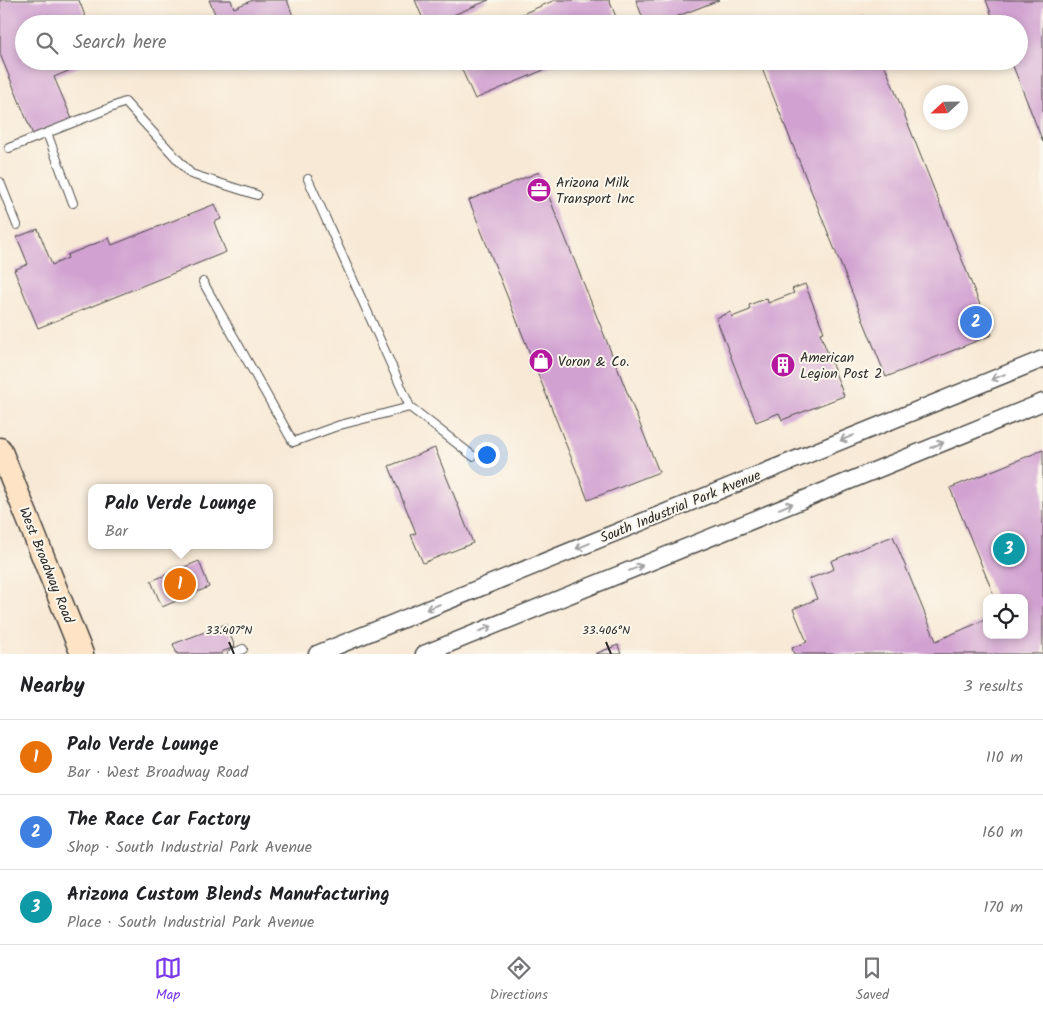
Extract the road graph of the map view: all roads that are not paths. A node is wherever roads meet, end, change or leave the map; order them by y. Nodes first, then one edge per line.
1 (47, 133) junction
2 (9, 148) dead end
3 (308, 179) dead end
4 (0, 182) edge
5 (257, 195) dead end
6 (73, 203) dead end
7 (17, 225) dead end
8 (203, 282) dead end
9 (1043, 359) edge
10 (1043, 402) edge
11 (410, 407) junction
12 (0, 449) edge
13 (473, 456) dead end
14 (243, 649) dead end
15 (82, 654) edge
16 (232, 654) edge
17 (317, 654) edge
18 (424, 654) edge

1 - 2 lane
1 - 5 lane
1 - 6 lane
3 - 11 lane
4 - 7 lane
8 - 11 lane
9 -> 17 street, South Industrial Park Avenue
18 -> 10 street
11 - 13 lane
12 - 15 main road, West Broadway Road
14 - 16 lane

